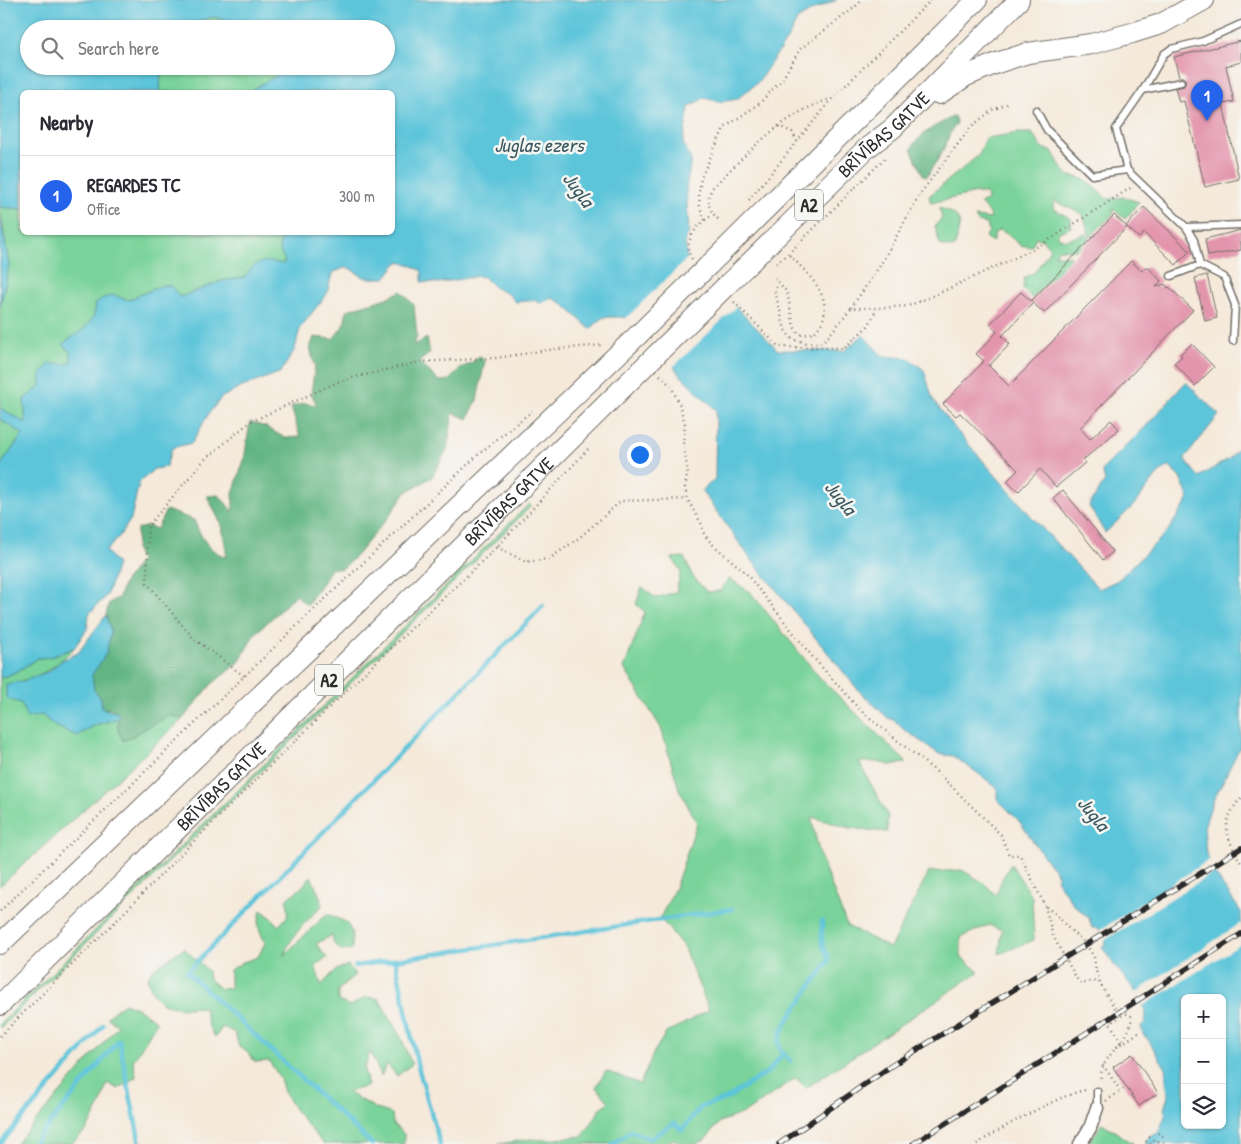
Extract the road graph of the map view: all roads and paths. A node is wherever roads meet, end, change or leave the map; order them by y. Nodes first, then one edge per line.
1 (862, 0) edge
2 (931, 0) edge
3 (977, 0) edge
4 (1019, 0) edge
5 (1204, 0) edge
6 (1241, 24) edge
7 (1181, 82) dead end
8 (1143, 90) junction
9 (832, 99) junction
10 (1010, 103) dead end
11 (1036, 110) dead end
12 (778, 126) junction
13 (893, 128) junction
14 (797, 141) junction
15 (891, 152) dead end
16 (1127, 170) junction
17 (1139, 183) junction
18 (744, 205) dead end
19 (713, 214) junction
20 (718, 219) dead end
21 (705, 220) junction
22 (1241, 225) edge
23 (1186, 227) junction
24 (704, 265) junction
25 (1200, 265) junction
26 (1171, 276) dead end
27 (775, 278) dead end
28 (778, 282) junction
29 (730, 292) junction
30 (851, 308) junction
31 (878, 308) junction
32 (1233, 341) dead end
33 (807, 343) junction
34 (807, 348) junction
35 (600, 350) dead end
36 (660, 362) junction
37 (532, 411) dead end
38 (594, 441) dead end
39 (687, 499) junction
40 (497, 547) junction
41 (244, 676) junction
42 (1241, 799) edge
43 (1241, 863) edge
44 (1045, 906) junction
45 (0, 911) edge
46 (0, 944) edge
47 (1102, 983) junction
48 (0, 1005) edge
49 (1125, 1013) junction
50 (1141, 1031) dead end
51 (0, 1036) edge
52 (1121, 1042) junction
53 (1115, 1048) junction
54 (1103, 1065) junction
55 (1126, 1086) dead end
56 (1120, 1090) junction
57 (1097, 1092) junction
58 (1097, 1108) junction
59 (1158, 1133) dead end
60 (1149, 1137) dead end
61 (1166, 1138) dead end
62 (1146, 1141) dead end
63 (977, 1144) edge
64 (1080, 1144) edge
65 (1151, 1144) edge
66 (1164, 1144) edge

1 - 21 path
2 - 9 path
3 - 24 highway, BRĪVĪBAS GATVE / A2
4 - 13 highway, BRĪVĪBAS GATVE / A2
5 - 13 highway
6 - 8 lane
7 - 8 lane
8 - 16 lane
9 - 12 path
9 - 14 path
10 - 30 path
11 - 16 lane
12 - 14 path
12 - 19 path
13 - 29 highway, BRĪVĪBAS GATVE / A2
14 - 18 path
15 - 28 path
16 - 17 lane
17 - 23 lane
17 - 31 path
19 - 20 path
19 - 21 path
21 - 24 path
22 - 23 lane
23 - 25 lane
24 - 46 highway, BRĪVĪBAS GATVE / A2, bridge
25 - 26 lane
25 - 32 lane
27 - 28 path
28 - 33 path
29 - 34 path
29 - 36 highway, BRĪVĪBAS GATVE / A2, bridge
30 - 31 path
30 - 33 path
31 - 34 path
33 - 34 path
35 - 41 path
36 - 39 path
36 - 48 highway, BRĪVĪBAS GATVE / A2
37 - 41 path
38 - 40 path
39 - 40 path
39 - 44 path
40 - 51 path
41 - 45 path
42 - 43 path
44 - 47 path
44 - 47 path
47 - 49 path
49 - 52 path
49 - 52 path
50 - 53 path
52 - 53 path
53 - 54 path
54 - 56 path
54 - 57 path
55 - 56 path
56 - 58 path
57 - 58 lane
57 - 63 path
58 - 64 street
59 - 61 path
60 - 66 path
62 - 65 path

